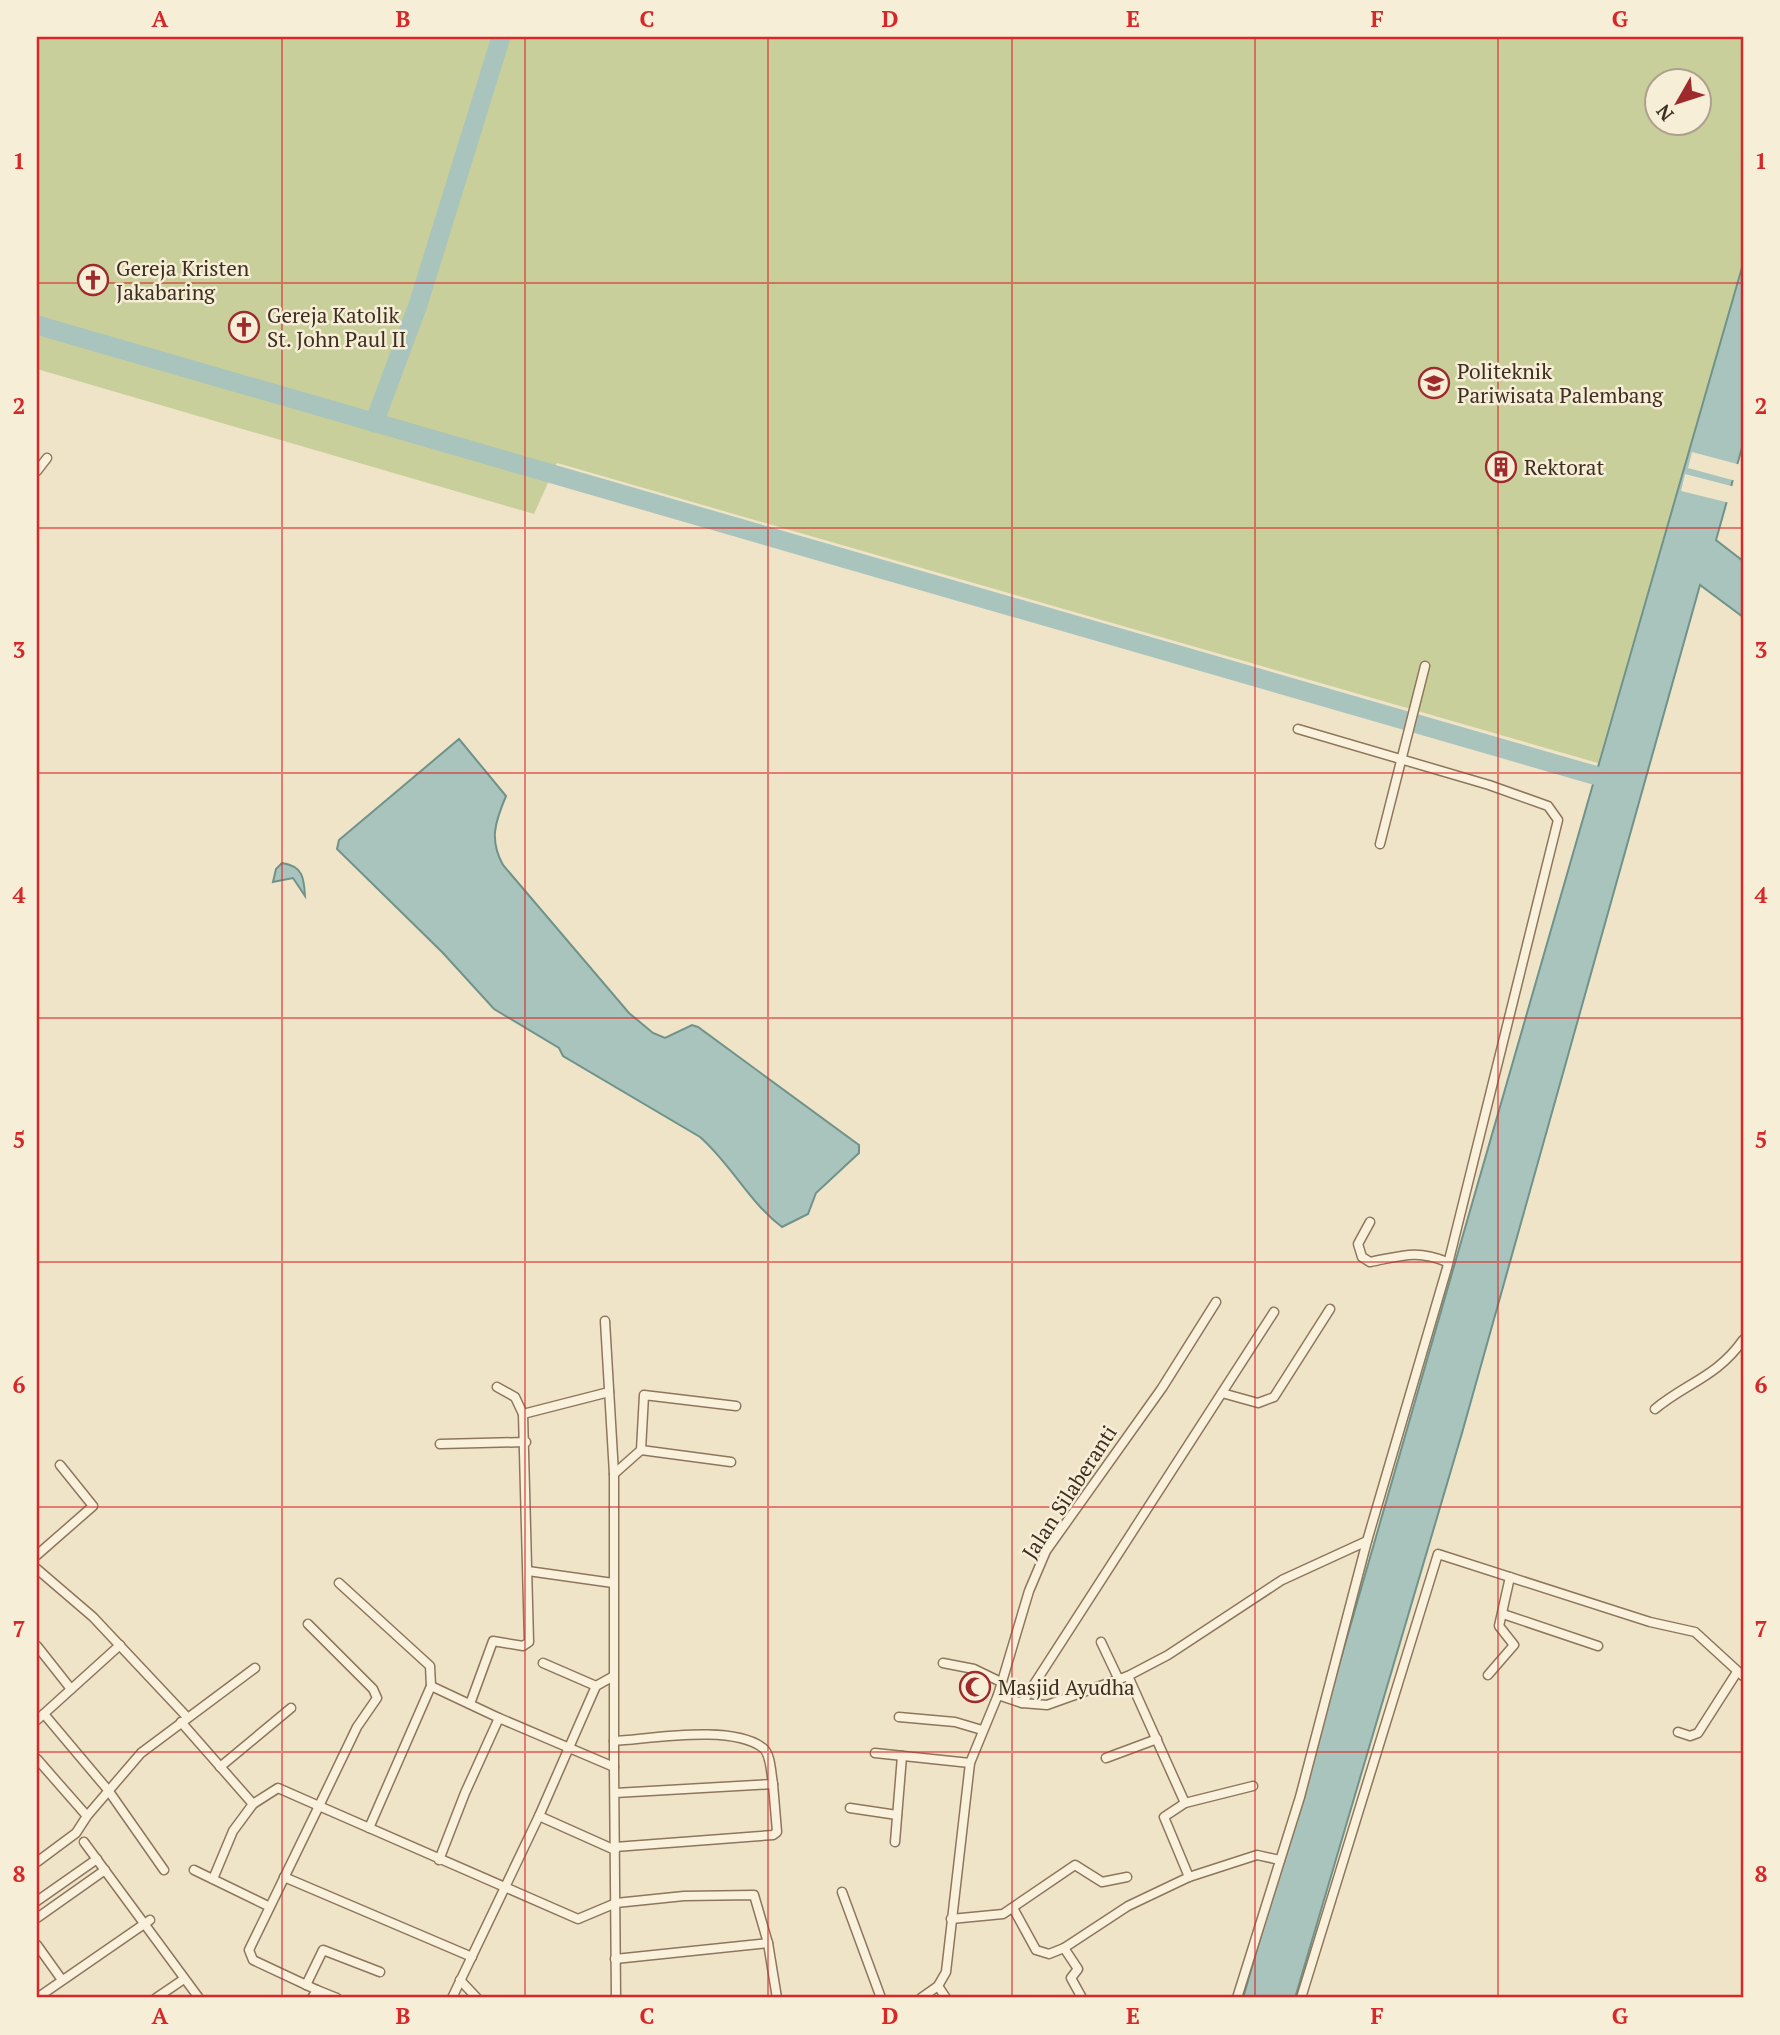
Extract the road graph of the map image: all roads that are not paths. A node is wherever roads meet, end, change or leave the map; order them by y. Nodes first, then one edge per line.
1 (47, 458) dead end
2 (37, 471) edge
3 (1425, 666) dead end
4 (1298, 729) dead end
5 (1401, 759) junction
6 (1380, 844) dead end
7 (1370, 1222) dead end
8 (1447, 1262) junction
9 (1216, 1302) dead end
10 (1331, 1309) dead end
11 (1274, 1312) dead end
12 (605, 1321) dead end
13 (1743, 1340) edge
14 (498, 1388) dead end
15 (609, 1392) junction
16 (1223, 1393) junction
17 (736, 1406) dead end
18 (1655, 1409) dead end
19 (523, 1414) junction
20 (526, 1442) junction
21 (440, 1444) dead end
22 (641, 1450) junction
23 (731, 1462) dead end
24 (60, 1465) dead end
25 (614, 1474) junction
26 (1367, 1541) junction
27 (37, 1555) edge
28 (37, 1569) edge
29 (528, 1571) junction
30 (1510, 1577) junction
31 (339, 1583) dead end
32 (613, 1583) junction
33 (1503, 1615) junction
34 (308, 1624) dead end
35 (1101, 1642) dead end
36 (120, 1645) junction
37 (37, 1646) edge
38 (1598, 1646) dead end
39 (543, 1662) dead end
40 (943, 1663) dead end
41 (255, 1668) dead end
42 (1740, 1674) edge
43 (1488, 1675) dead end
44 (1128, 1676) junction
45 (612, 1677) junction
46 (1119, 1680) junction
47 (1001, 1682) junction
48 (431, 1686) junction
49 (596, 1686) junction
50 (71, 1689) junction
51 (998, 1695) junction
52 (1022, 1703) junction
53 (470, 1704) junction
54 (291, 1708) dead end
55 (44, 1714) junction
56 (899, 1717) dead end
57 (499, 1718) junction
58 (184, 1719) junction
59 (37, 1720) edge
60 (982, 1730) junction
61 (1678, 1732) dead end
62 (1157, 1739) junction
63 (614, 1741) junction
64 (567, 1747) junction
65 (875, 1753) dead end
66 (902, 1756) junction
67 (1105, 1758) dead end
68 (37, 1759) edge
69 (970, 1763) junction
70 (220, 1767) junction
71 (614, 1767) junction
72 (773, 1784) junction
73 (1253, 1786) dead end
74 (108, 1790) junction
75 (615, 1793) junction
76 (1185, 1802) junction
77 (253, 1804) junction
78 (319, 1805) junction
79 (850, 1808) dead end
80 (897, 1815) junction
81 (86, 1816) junction
82 (538, 1816) junction
83 (369, 1828) junction
84 (84, 1842) dead end
85 (895, 1842) dead end
86 (615, 1848) junction
87 (97, 1859) junction
88 (439, 1860) junction
89 (1280, 1860) junction
90 (37, 1862) edge
91 (105, 1870) junction
92 (164, 1870) dead end
93 (194, 1870) dead end
94 (284, 1877) junction
95 (1127, 1877) dead end
96 (1189, 1877) junction
97 (213, 1879) junction
98 (503, 1889) junction
99 (842, 1892) dead end
100 (37, 1901) edge
101 (616, 1903) junction
102 (268, 1906) junction
103 (1013, 1908) junction
104 (37, 1918) edge
105 (951, 1919) junction
106 (147, 1922) junction
107 (768, 1944) junction
108 (37, 1945) edge
109 (1064, 1948) junction
110 (472, 1957) junction
111 (615, 1959) junction
112 (380, 1972) dead end
113 (184, 1979) junction
114 (62, 1980) junction
115 (460, 1980) junction
116 (306, 1984) junction
117 (937, 1986) junction
118 (315, 1994) edge
119 (37, 1998) edge
120 (156, 1998) edge
121 (198, 1998) edge
122 (337, 1998) edge
123 (452, 1998) edge
124 (477, 1998) edge
125 (616, 1998) edge
126 (777, 1998) edge
127 (881, 1998) edge
128 (921, 1998) edge
129 (946, 1998) edge
130 (1082, 1998) edge
131 (1237, 1998) edge
132 (1301, 1998) edge

1 - 2 street
3 - 5 street
4 - 5 street
5 - 6 street
5 - 8 street
7 - 8 street
8 - 26 street
9 - 47 street, Jalan Silaberanti
10 - 16 street
11 - 16 street
12 - 15 street
13 - 18 street
14 - 19 street
15 - 19 street
15 - 25 street
16 - 52 street
17 - 22 street
19 - 20 street
20 - 21 street
20 - 29 street
22 - 23 street
22 - 25 street
24 - 27 street
25 - 32 street
26 - 44 street
26 - 89 street
28 - 36 street
29 - 32 street
29 - 53 street
30 - 33 street
30 - 42 street
30 - 132 street
31 - 48 street
32 - 45 street
33 - 38 street
33 - 43 street
34 - 78 street
35 - 46 street
36 - 50 street
36 - 58 street
37 - 50 street
39 - 49 street
40 - 47 street
41 - 58 street
42 - 61 street
44 - 46 street
44 - 62 street
45 - 49 street
45 - 63 street
46 - 52 street
47 - 51 street, Jalan Silaberanti
48 - 53 street
48 - 83 street
49 - 64 street
50 - 55 street
51 - 52 street
51 - 60 street, Jalan Silaberanti
53 - 57 street
54 - 70 street
55 - 59 street
55 - 74 street
56 - 60 street
57 - 64 street
57 - 88 street
58 - 70 street
58 - 74 street
60 - 69 street, Jalan Silaberanti
62 - 67 street
62 - 76 street
63 - 71 street
63 - 72 street
64 - 71 street
64 - 82 street
65 - 66 street
66 - 69 street
66 - 80 street
68 - 81 street
69 - 105 street, Jalan Silaberanti
70 - 77 street
71 - 75 street
72 - 75 street
72 - 86 street
73 - 76 street
74 - 81 street
74 - 92 street
75 - 86 street
76 - 96 street
77 - 78 street
77 - 97 street
78 - 83 street
78 - 94 street
79 - 80 street
80 - 85 street
81 - 90 street
82 - 86 street
82 - 98 street
83 - 88 street
84 - 87 street
86 - 101 street
87 - 91 street
87 - 100 street
88 - 98 street
89 - 96 street
89 - 131 street
91 - 104 street
91 - 106 street
93 - 97 street
94 - 102 street
94 - 110 street
95 - 103 street
96 - 109 street
97 - 102 street
98 - 101 street
98 - 110 street
99 - 127 street
101 - 107 street
101 - 111 street
102 - 116 street
103 - 105 street
103 - 109 street
105 - 117 street, Jalan Silaberanti
106 - 113 street
106 - 114 street
107 - 111 street
107 - 126 street
108 - 114 street
109 - 130 street
110 - 115 street
111 - 125 street
112 - 116 street
113 - 120 street
113 - 121 street
114 - 119 street
115 - 123 street
115 - 124 street
116 - 118 street
117 - 128 street
117 - 129 street
118 - 122 street

